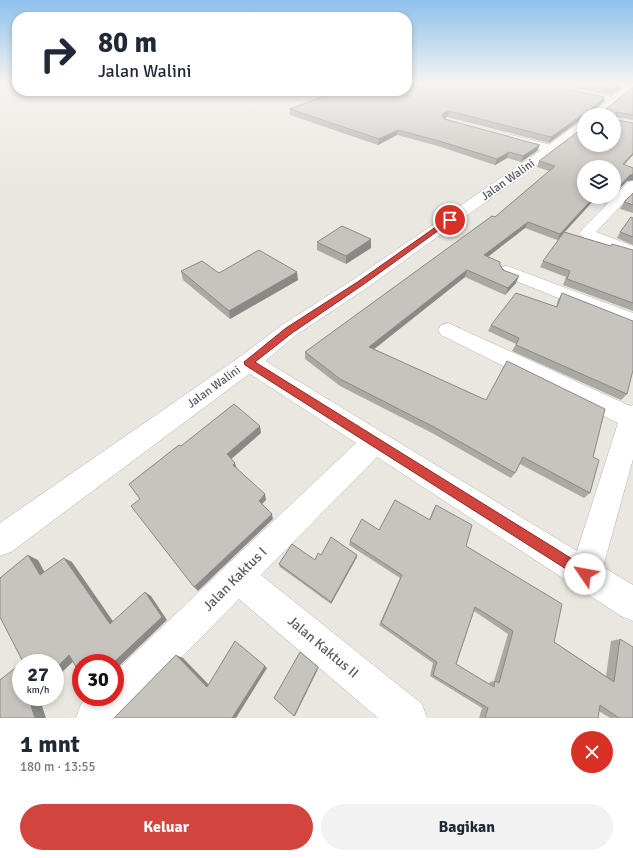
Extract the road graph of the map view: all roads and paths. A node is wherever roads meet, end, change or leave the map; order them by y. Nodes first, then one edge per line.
1 (577, 129) edge
2 (497, 135) edge
3 (551, 149) junction
4 (633, 185) edge
5 (633, 252) edge
6 (507, 271) edge
7 (633, 321) edge
8 (448, 330) dead end
9 (248, 362) junction
10 (633, 416) edge
11 (375, 441) junction
12 (0, 540) edge
13 (585, 574) junction
14 (238, 576) junction
15 (633, 604) edge
16 (96, 718) edge
17 (408, 718) edge

1 - 3 street, Jalan Walini
2 - 3 street
3 - 9 street, Jalan Walini
4 - 5 street
6 - 7 street
8 - 10 street
9 - 11 street
9 - 12 street, Jalan Walini
10 - 13 street
11 - 13 street
11 - 14 street, Jalan Kaktus I
13 - 15 street
14 - 16 street, Jalan Kaktus I
14 - 17 street, Jalan Kaktus II

